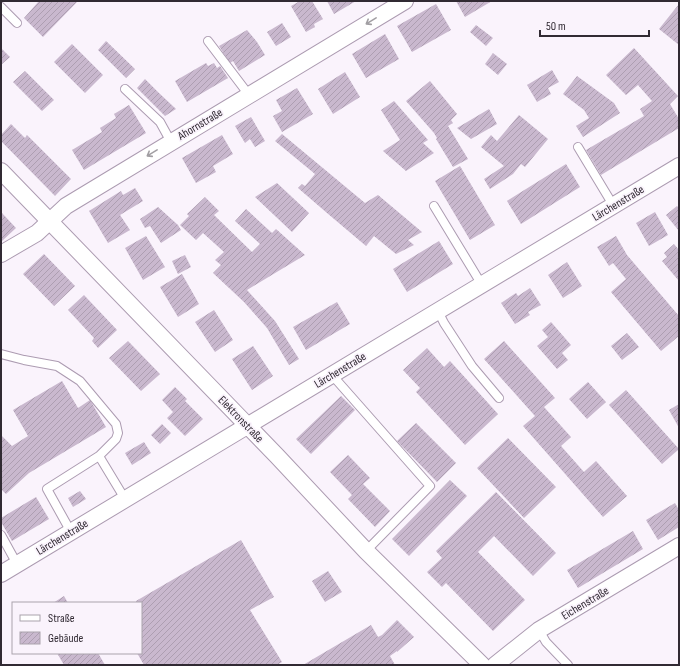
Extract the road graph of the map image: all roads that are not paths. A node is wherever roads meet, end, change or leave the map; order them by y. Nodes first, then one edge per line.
1 (405, 1) edge
2 (1, 7) edge
3 (16, 23) dead end
4 (208, 41) dead end
5 (125, 90) dead end
6 (249, 94) junction
7 (171, 142) junction
8 (578, 147) dead end
9 (679, 166) edge
10 (1, 172) edge
11 (434, 206) dead end
12 (614, 206) junction
13 (50, 222) junction
14 (1, 254) edge
15 (482, 285) junction
16 (438, 311) junction
17 (1, 354) edge
18 (332, 375) junction
19 (499, 398) dead end
20 (247, 426) junction
21 (99, 456) junction
22 (125, 499) junction
23 (71, 532) junction
24 (1, 535) edge
25 (679, 546) edge
26 (366, 551) junction
27 (17, 564) junction
28 (1, 574) edge
29 (539, 630) junction
30 (482, 665) edge
31 (495, 665) edge
32 (568, 665) edge

1 -> 6 street, Ahornstraße
2 - 3 lane
4 - 6 lane
5 - 7 lane
6 - 7 street, Ahornstraße
7 -> 13 street, Ahornstraße
8 - 12 lane
9 - 12 street, Lärchenstraße
10 - 13 street, Elektronstraße
11 - 15 lane
12 - 15 street, Lärchenstraße
13 - 14 street, Ahornstraße
13 - 20 street, Elektronstraße
15 - 16 street, Lärchenstraße
16 - 18 street, Lärchenstraße
16 - 19 lane
17 - 21 lane
18 - 20 street, Lärchenstraße
18 - 26 lane
20 - 22 street, Lärchenstraße
20 - 26 street, Elektronstraße
21 - 22 lane
21 - 23 lane
22 - 23 street, Lärchenstraße
23 - 27 street, Lärchenstraße
24 - 27 lane
25 - 29 street, Eichenstraße
26 - 30 street, Elektronstraße
27 - 28 street, Lärchenstraße
29 - 31 street, Eichenstraße
29 - 32 lane

